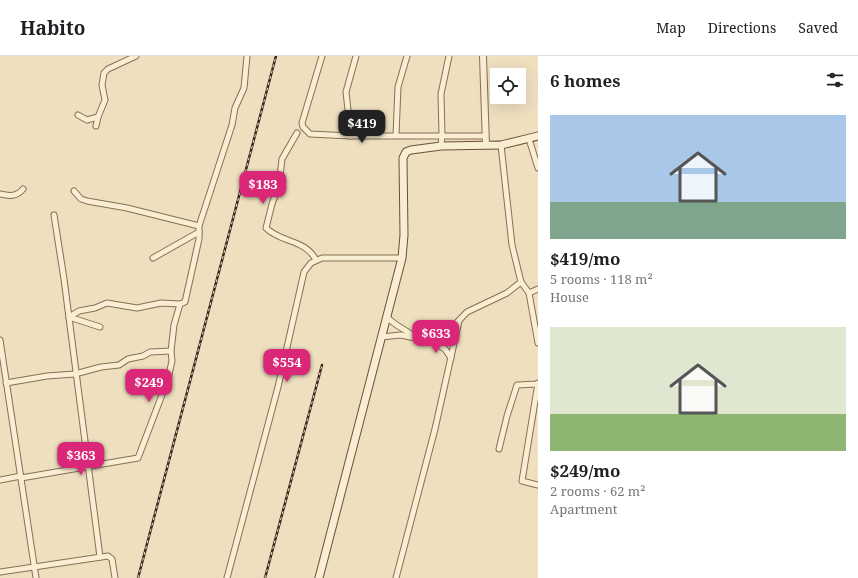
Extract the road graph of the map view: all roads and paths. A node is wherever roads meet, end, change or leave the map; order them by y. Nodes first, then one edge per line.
1 (136, 56) edge
2 (247, 56) edge
3 (322, 56) edge
4 (356, 56) edge
5 (407, 56) edge
6 (449, 56) edge
7 (483, 56) edge
8 (78, 115) dead end
9 (98, 117) junction
10 (96, 126) dead end
11 (297, 133) dead end
12 (396, 135) junction
13 (442, 135) junction
14 (350, 136) junction
15 (485, 136) junction
16 (538, 136) edge
17 (529, 139) junction
18 (501, 145) junction
19 (441, 146) junction
20 (486, 146) junction
21 (538, 168) edge
22 (23, 189) dead end
23 (74, 191) dead end
24 (0, 194) edge
25 (54, 215) dead end
26 (199, 226) junction
27 (200, 232) junction
28 (153, 258) dead end
29 (402, 258) junction
30 (316, 260) junction
31 (521, 282) junction
32 (538, 288) edge
33 (529, 293) junction
34 (180, 304) junction
35 (386, 317) junction
36 (69, 318) junction
37 (459, 321) junction
38 (100, 326) dead end
39 (381, 337) junction
40 (417, 339) junction
41 (0, 340) edge
42 (433, 342) junction
43 (538, 342) edge
44 (172, 351) junction
45 (451, 359) junction
46 (75, 374) junction
47 (4, 383) edge
48 (538, 383) edge
49 (500, 448) dead end
50 (88, 466) junction
51 (21, 477) junction
52 (0, 480) edge
53 (538, 485) edge
54 (100, 557) junction
55 (34, 567) junction
56 (0, 572) edge
57 (36, 578) edge
58 (115, 578) edge
59 (228, 578) edge
60 (319, 578) edge
61 (396, 578) edge

1 - 9 street
2 - 26 street
3 - 14 street
4 - 14 street
5 - 12 street
6 - 13 street
7 - 15 street
8 - 9 street
9 - 10 street
11 - 30 street
12 - 13 street
12 - 14 street
13 - 15 street
13 - 19 street
15 - 20 street
16 - 17 main road
17 - 18 main road
17 - 21 street
18 - 20 main road
18 - 31 street
19 - 20 main road
19 - 29 main road
22 - 24 street
23 - 26 street
25 - 36 street
26 - 27 street
27 - 28 street
27 - 34 street
29 - 30 street
29 - 35 main road
30 - 59 street
31 - 33 street
31 - 37 street
32 - 33 street
33 - 43 street
34 - 36 street
34 - 44 street
35 - 39 main road
35 - 40 street
36 - 38 street
36 - 46 street
37 - 42 street
37 - 45 street
39 - 40 street
39 - 60 main road
40 - 42 street
41 - 47 street
42 - 45 street
44 - 46 street
44 - 50 street
45 - 61 street
46 - 47 street
46 - 50 street
47 - 51 street
48 - 49 street
48 - 53 street
50 - 51 street
50 - 54 street
51 - 52 street
51 - 55 street
54 - 55 street
54 - 58 street
55 - 56 street
55 - 57 street

